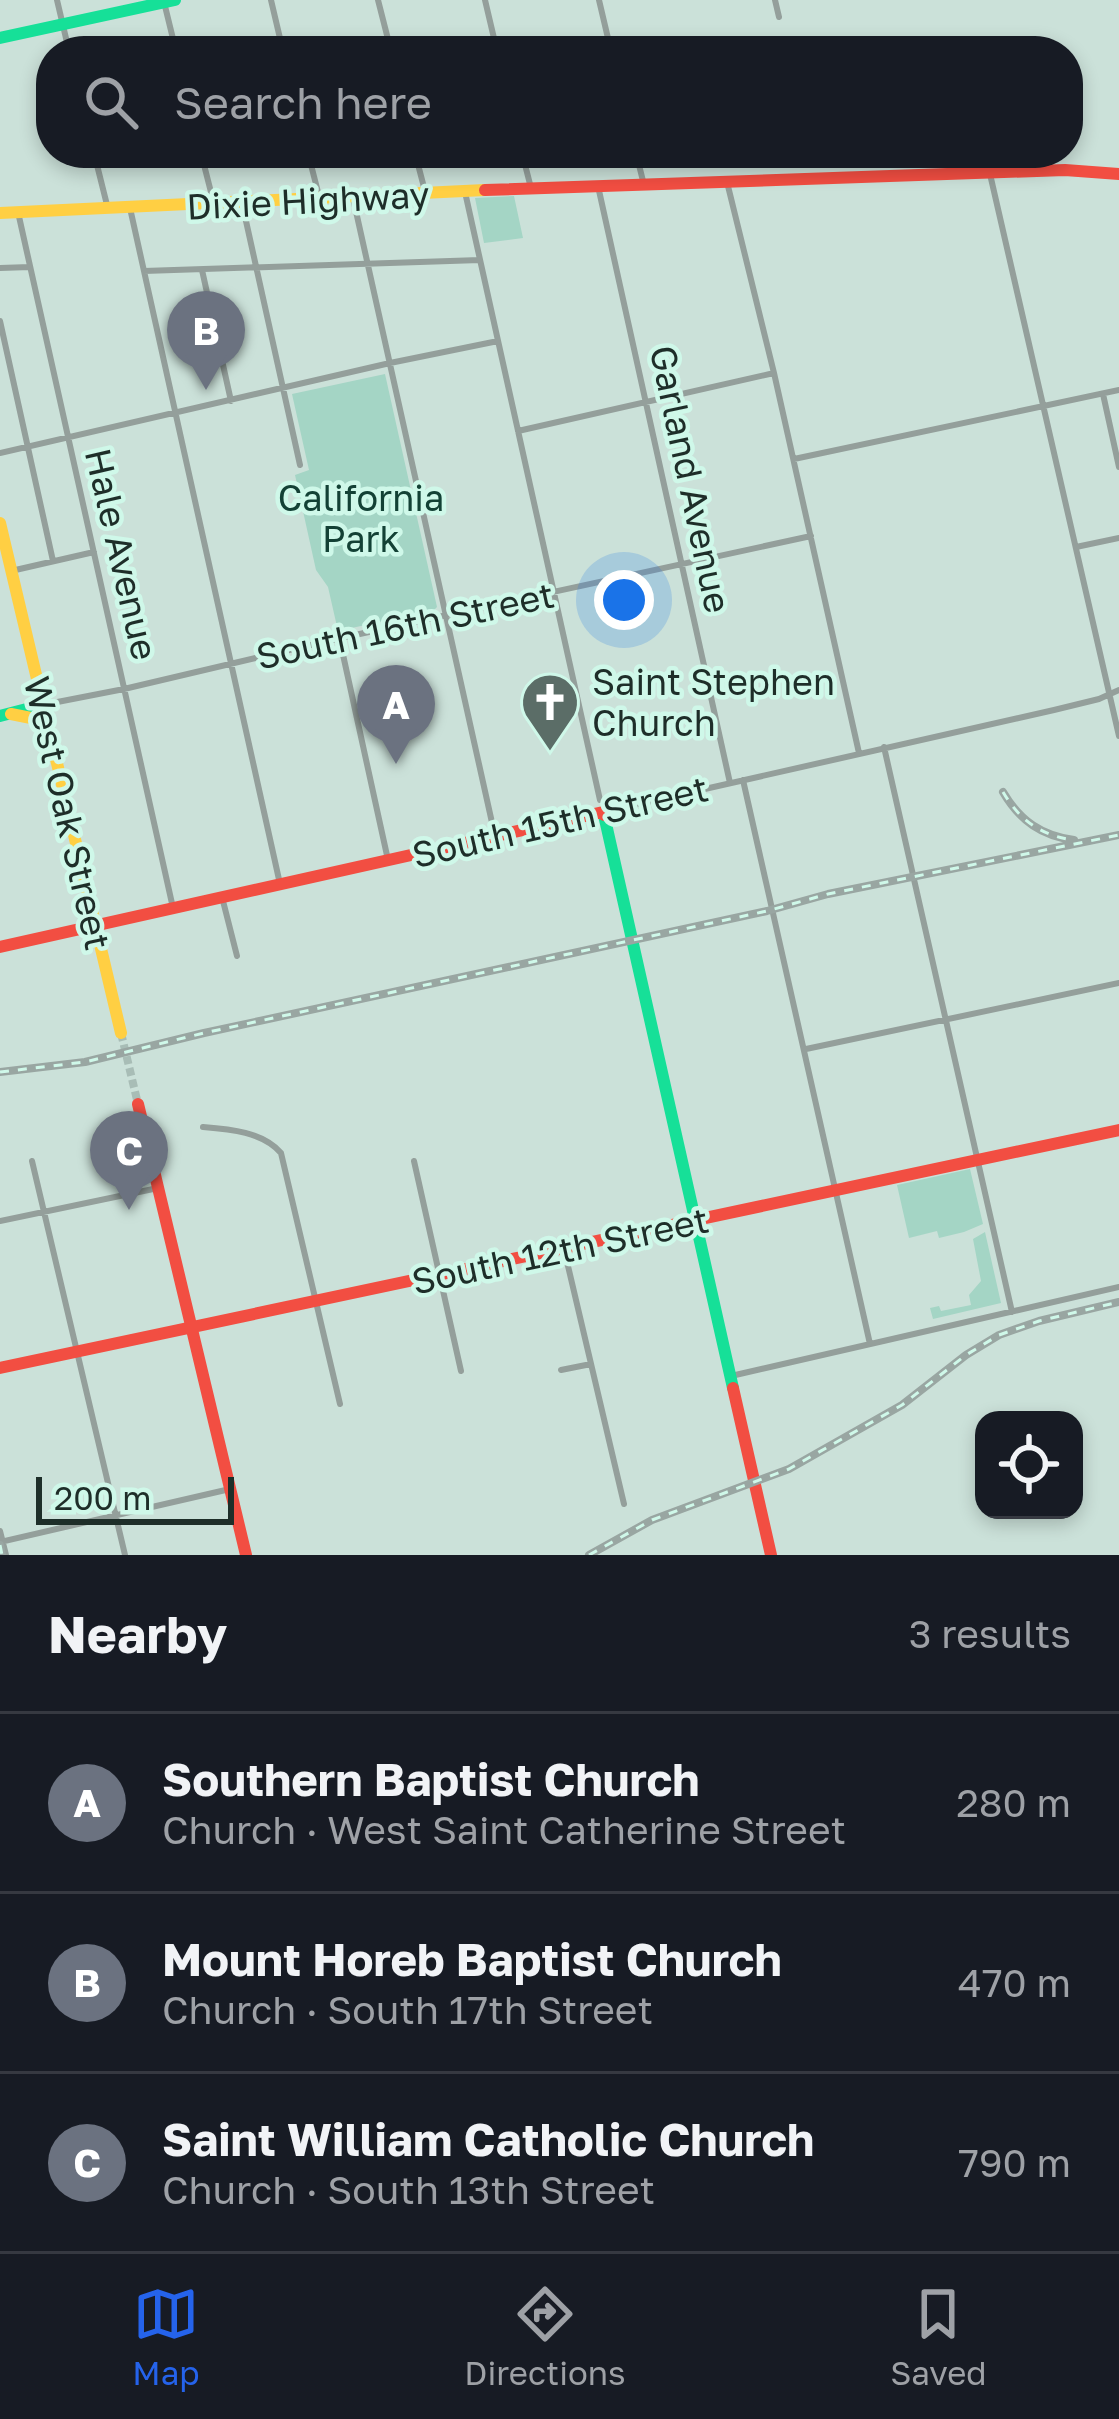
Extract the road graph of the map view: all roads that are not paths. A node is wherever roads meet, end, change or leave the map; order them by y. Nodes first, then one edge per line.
1 (57, 0) edge
2 (271, 0) edge
3 (378, 0) edge
4 (485, 0) edge
5 (599, 0) edge
6 (775, 0) edge
7 (168, 1) edge
8 (779, 16) dead end
9 (63, 24) junction
10 (66, 36) edge
11 (174, 36) edge
12 (280, 36) edge
13 (387, 36) edge
14 (493, 36) edge
15 (607, 36) edge
16 (0, 38) edge
17 (98, 168) edge
18 (205, 168) edge
19 (312, 168) edge
20 (419, 168) edge
21 (526, 168) edge
22 (640, 168) edge
23 (990, 174) junction
24 (1119, 174) edge
25 (727, 182) junction
26 (644, 185) junction
27 (598, 186) junction
28 (531, 188) junction
29 (465, 192) junction
30 (425, 195) junction
31 (353, 198) junction
32 (320, 200) junction
33 (242, 203) junction
34 (214, 204) junction
35 (130, 208) junction
36 (108, 209) junction
37 (1, 211) edge
38 (18, 212) junction
39 (480, 260) junction
40 (368, 264) junction
41 (30, 267) junction
42 (0, 268) edge
43 (256, 269) junction
44 (202, 270) junction
45 (144, 271) junction
46 (0, 321) edge
47 (498, 341) junction
48 (390, 363) junction
49 (774, 373) junction
50 (283, 388) junction
51 (1119, 390) edge
52 (1103, 393) junction
53 (231, 401) junction
54 (646, 402) junction
55 (1043, 406) junction
56 (176, 413) junction
57 (518, 431) junction
58 (68, 437) junction
59 (27, 447) junction
60 (0, 453) edge
61 (794, 459) junction
62 (300, 465) dead end
63 (1119, 466) edge
64 (0, 523) edge
65 (811, 536) junction
66 (1119, 538) edge
67 (3, 547) edge
68 (1076, 547) junction
69 (94, 552) junction
70 (53, 561) junction
71 (682, 564) junction
72 (11, 571) junction
73 (554, 592) junction
74 (447, 616) junction
75 (340, 639) junction
76 (232, 663) junction
77 (124, 689) junction
78 (1119, 690) edge
79 (1109, 695) junction
80 (43, 705) junction
81 (5, 715) edge
82 (1119, 736) edge
83 (50, 737) junction
84 (884, 747) junction
85 (859, 753) junction
86 (743, 780) junction
87 (730, 783) junction
88 (602, 806) junction
89 (495, 836) junction
90 (388, 860) junction
91 (280, 884) junction
92 (222, 897) junction
93 (173, 908) junction
94 (94, 925) junction
95 (0, 947) edge
96 (237, 956) dead end
97 (1119, 982) edge
98 (946, 1019) junction
99 (121, 1033) tunnel mouth
100 (805, 1049) junction
101 (138, 1103) tunnel mouth
102 (203, 1127) dead end
103 (1119, 1130) edge
104 (32, 1161) dead end
105 (414, 1161) dead end
106 (977, 1161) junction
107 (158, 1188) junction
108 (835, 1190) junction
109 (43, 1212) junction
110 (695, 1221) junction
111 (0, 1222) edge
112 (564, 1249) junction
113 (440, 1275) junction
114 (1119, 1287) edge
115 (316, 1302) junction
116 (1012, 1312) junction
117 (192, 1328) junction
118 (870, 1344) junction
119 (78, 1352) junction
120 (591, 1364) junction
121 (0, 1368) edge
122 (561, 1370) dead end
123 (461, 1371) dead end
124 (730, 1376) junction
125 (340, 1403) dead end
126 (230, 1489) junction
127 (625, 1504) dead end
128 (116, 1516) junction
129 (0, 1531) edge
130 (1, 1542) edge
131 (6, 1555) edge
132 (125, 1555) edge
133 (246, 1555) edge
134 (771, 1555) edge

1 - 9 street
2 - 12 street
3 - 13 street
4 - 14 street
5 - 15 street
6 - 8 street
7 - 9 street
7 - 11 street
9 - 10 street
9 - 16 street
17 - 36 street
18 - 34 street
19 - 32 street
20 - 30 street
21 - 28 street
22 - 26 street
23 - 24 street, Dixie Highway
23 - 25 street, Dixie Highway
23 - 55 street
25 - 26 street, Dixie Highway
25 - 49 street
26 - 27 street, Dixie Highway
27 - 28 street, Dixie Highway
27 - 54 street, Garland Avenue
28 - 29 street, Dixie Highway
29 - 30 street, Dixie Highway
29 - 39 street
30 - 31 street, Dixie Highway
31 - 32 street, Dixie Highway
31 - 40 street
32 - 33 street, Dixie Highway
33 - 34 street, Dixie Highway
33 - 43 street
34 - 35 street, Dixie Highway
35 - 36 street, Dixie Highway
35 - 45 street
36 - 38 street, Dixie Highway
37 - 38 street, Dixie Highway
38 - 41 street, Hale Avenue
39 - 40 street
39 - 47 street
40 - 43 street
40 - 48 street
41 - 42 street
41 - 58 street, Hale Avenue
43 - 44 street
43 - 50 street
44 - 45 street
44 - 53 street
45 - 56 street
46 - 59 street
47 - 48 street
47 - 57 street
48 - 50 street
48 - 74 street
49 - 54 street
49 - 61 street
50 - 53 street
50 - 62 street
51 - 52 street
52 - 55 street
52 - 63 street
53 - 56 street
54 - 57 street
54 - 71 street, Garland Avenue
55 - 61 street
55 - 68 street
56 - 58 street
56 - 76 street
57 - 73 street
58 - 59 street
58 - 69 street, Hale Avenue
59 - 60 street
59 - 70 street
61 - 65 street
64 - 67 street, West Oak Street
65 - 71 street, South 16th Street
65 - 85 street
66 - 68 street
67 - 72 street, West Oak Street
68 - 79 street
69 - 70 street
69 - 77 street, Hale Avenue
70 - 72 street
71 - 73 street, South 16th Street
71 - 87 street, Garland Avenue
72 - 80 street, West Oak Street
73 - 74 street, South 16th Street
73 - 88 street
74 - 75 street, South 16th Street
74 - 89 street
75 - 76 street, South 16th Street
75 - 90 street
76 - 77 street, South 16th Street
76 - 91 street
77 - 80 street, South 16th Street
77 - 93 street, Hale Avenue
78 - 79 street, South 15th Street
79 - 82 street
79 - 84 street, South 15th Street
80 - 81 street, South 16th Street
80 - 83 street, West Oak Street
81 - 83 street
83 - 94 street, West Oak Street
84 - 85 street, South 15th Street
84 - 98 street
85 - 86 street, South 15th Street
86 - 87 street, South 15th Street
86 - 100 street
87 - 88 street, South 15th Street
88 - 89 street, South 15th Street
88 - 110 street
89 - 90 street, South 15th Street
90 - 91 street, South 15th Street
91 - 92 street, South 15th Street
92 - 93 street, South 15th Street
92 - 96 street
93 - 94 street, South 15th Street
94 - 95 street, South 15th Street
94 - 99 street, West Oak Street
97 - 98 street
98 - 100 street
98 - 106 street
100 - 108 street
101 - 107 street
102 - 115 street
103 - 106 street, South 12th Street
104 - 109 street
105 - 113 street
106 - 108 street, South 12th Street
106 - 116 street
107 - 109 street
107 - 117 street
108 - 110 street, South 12th Street
108 - 118 street
109 - 111 street
109 - 119 street
110 - 112 street, South 12th Street
110 - 124 street
112 - 113 street, South 12th Street
112 - 120 street
113 - 115 street, South 12th Street
113 - 123 street
114 - 116 street
115 - 117 street, South 12th Street
115 - 125 street
116 - 118 street
117 - 119 street, South 12th Street
117 - 126 street
118 - 124 street
119 - 121 street, South 12th Street
119 - 128 street
120 - 122 street
120 - 127 street
124 - 134 street
126 - 128 street
126 - 133 street
128 - 130 street
128 - 132 street
129 - 130 street
130 - 131 street

